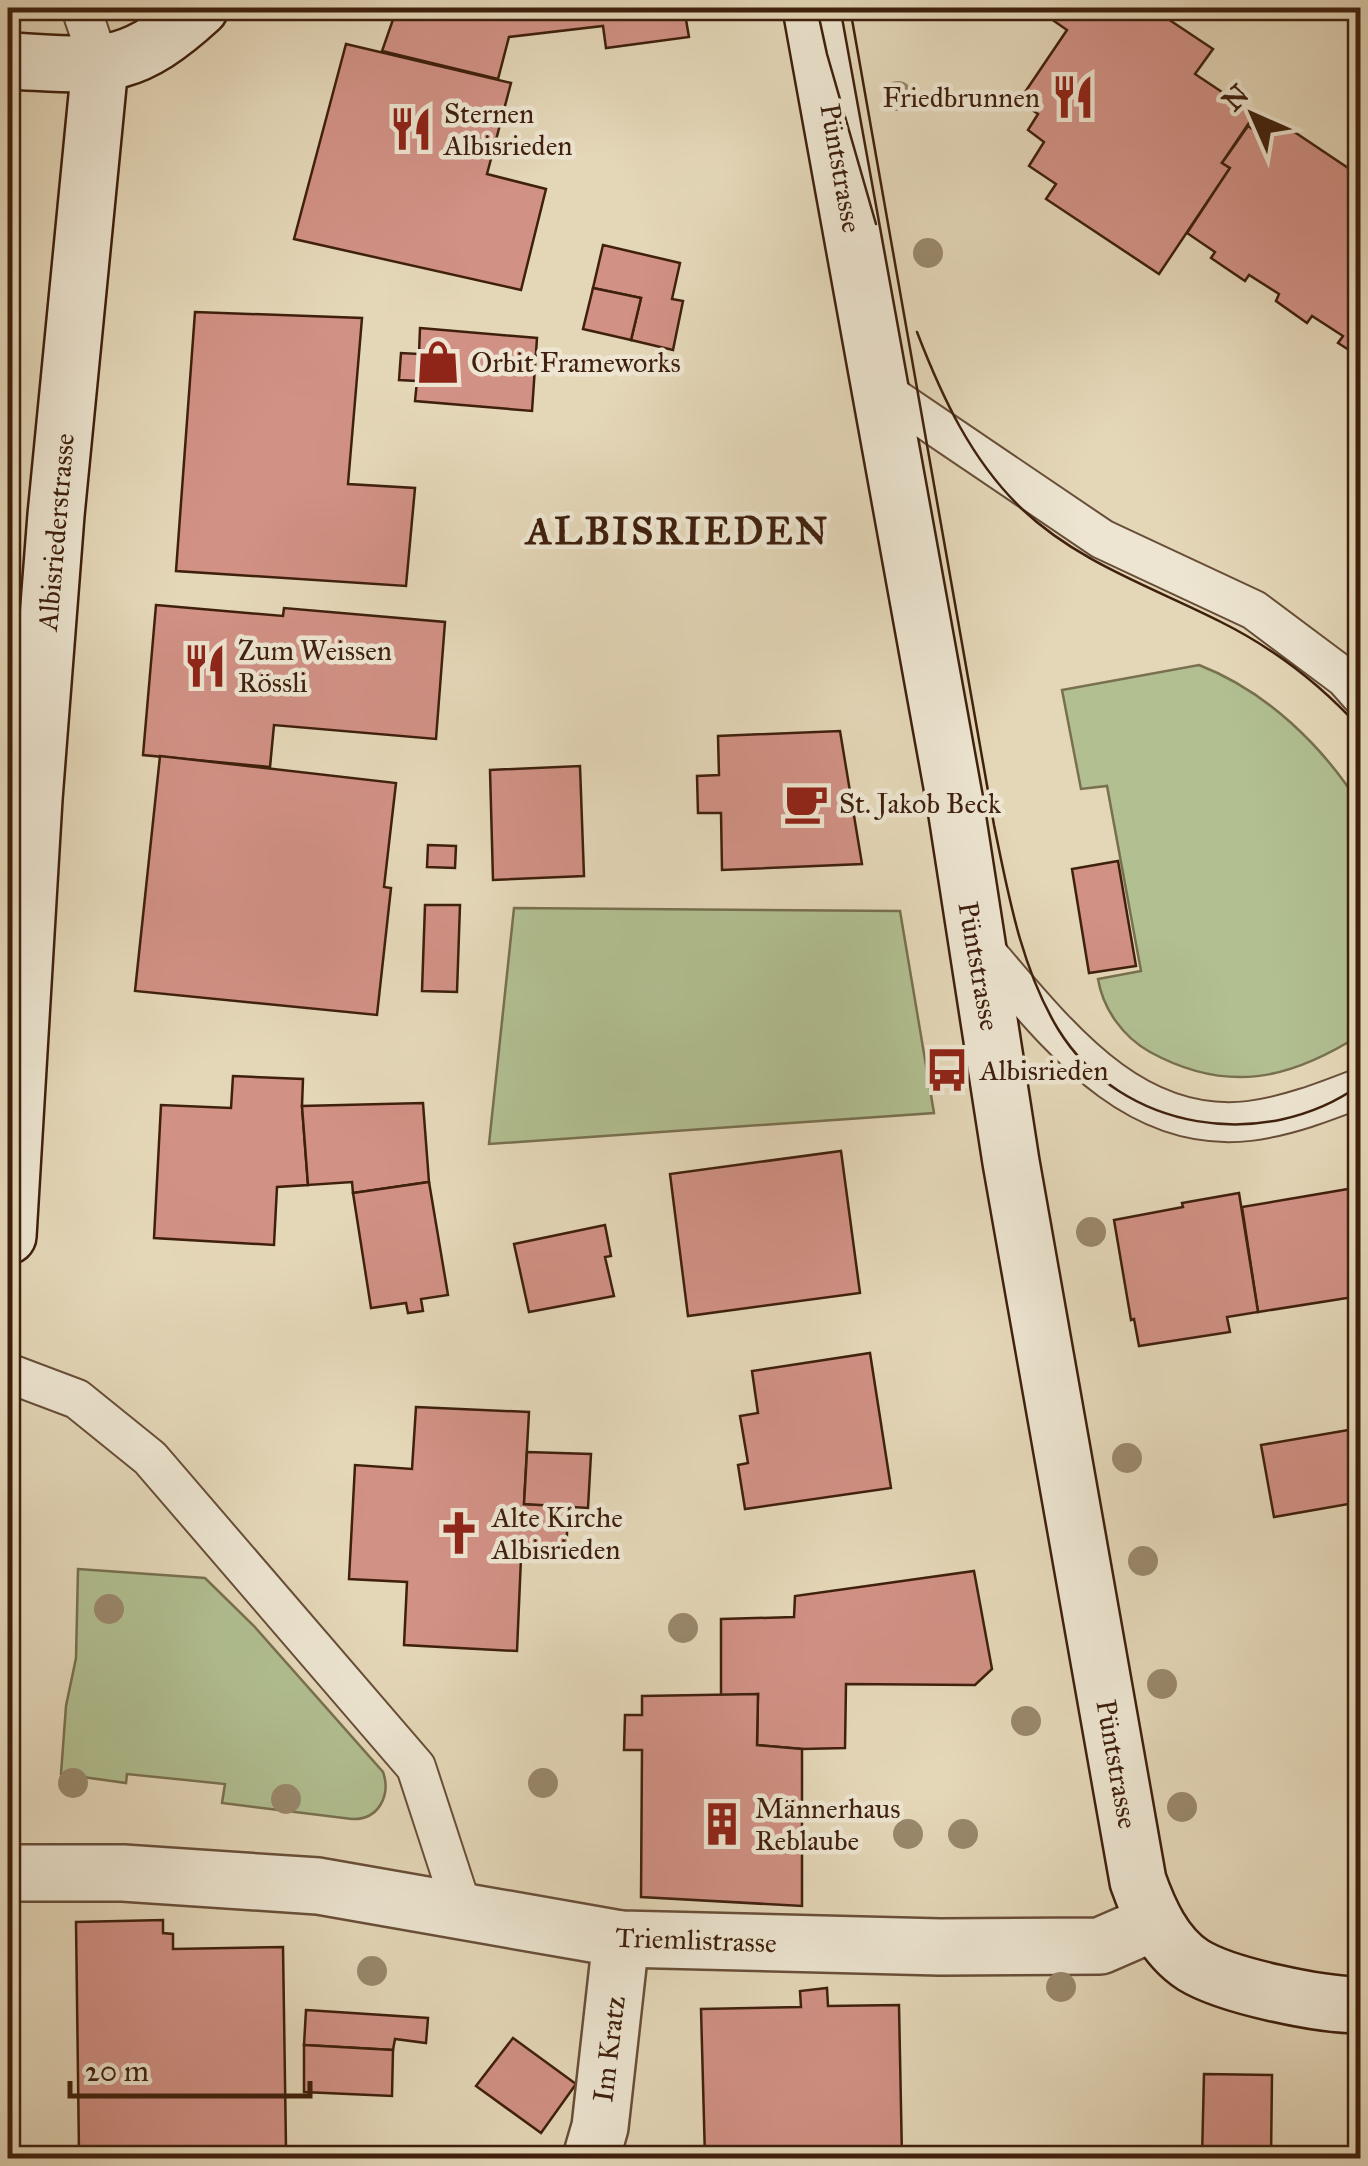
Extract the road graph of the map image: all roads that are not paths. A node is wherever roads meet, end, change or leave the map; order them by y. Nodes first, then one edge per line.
1 (81, 8) edge
2 (200, 8) edge
3 (811, 8) edge
4 (8, 61) edge
5 (100, 65) junction
6 (882, 390) junction
7 (1360, 695) edge
8 (976, 941) junction
9 (1360, 1088) edge
10 (8, 1236) edge
11 (8, 1373) edge
12 (8, 1873) edge
13 (464, 1914) junction
14 (1153, 1922) junction
15 (621, 1939) junction
16 (1360, 2004) edge
17 (592, 2158) edge

1 - 5 lane
2 - 5 street
3 - 6 street, Püntstrasse
4 - 5 street
5 - 10 street, Albisriederstrasse
6 - 7 lane
6 - 8 street, Püntstrasse
8 - 9 lane
8 - 14 street, Püntstrasse
11 - 13 lane
12 - 13 street, Triemlistrasse
13 - 15 street, Triemlistrasse
14 - 15 street, Triemlistrasse
14 - 16 street
15 - 17 street, Im Kratz

